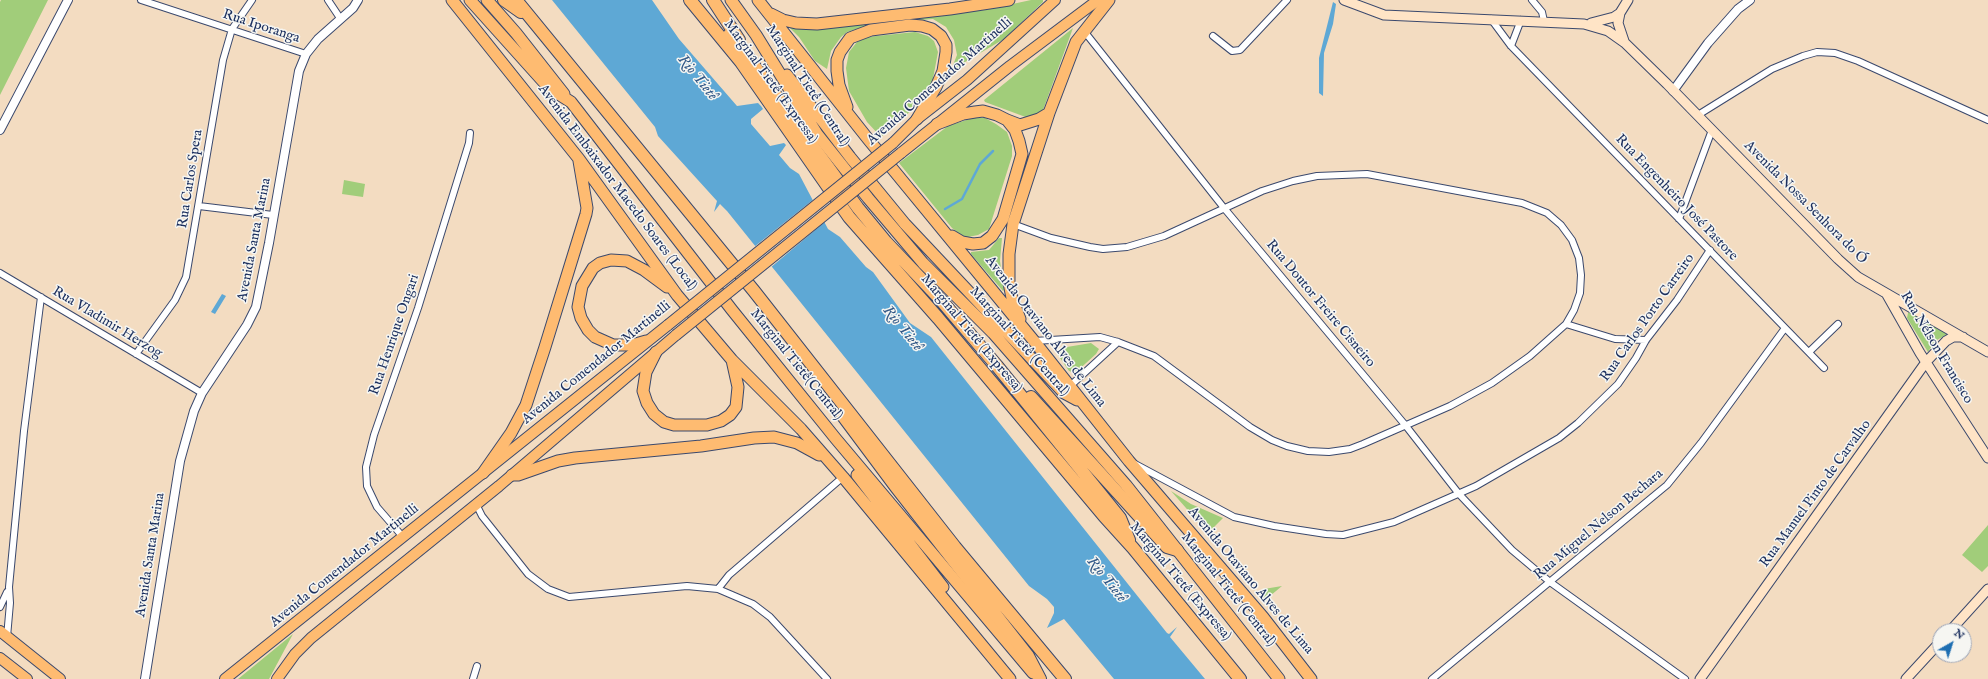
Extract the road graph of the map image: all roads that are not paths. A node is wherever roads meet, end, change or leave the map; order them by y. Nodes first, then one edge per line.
1 (68, 0) edge
2 (141, 0) edge
3 (252, 0) edge
4 (328, 0) edge
5 (358, 0) edge
6 (452, 0) edge
7 (470, 0) edge
8 (487, 0) edge
9 (504, 0) edge
10 (516, 0) edge
11 (690, 0) edge
12 (700, 0) edge
13 (713, 0) edge
14 (731, 0) edge
15 (1009, 0) edge
16 (1055, 0) edge
17 (1098, 0) edge
18 (1109, 0) edge
19 (1287, 0) edge
20 (1344, 0) edge
21 (1532, 0) edge
22 (1628, 0) edge
23 (1750, 0) edge
24 (761, 4) edge
25 (1620, 13) junction
26 (340, 18) junction
27 (532, 20) junction
28 (1491, 20) junction
29 (1521, 20) junction
30 (1544, 21) junction
31 (1584, 24) junction
32 (232, 30) junction
33 (1084, 31) junction
34 (756, 35) junction
35 (1212, 36) dead end
36 (1625, 43) junction
37 (1511, 46) junction
38 (745, 53) junction
39 (306, 54) junction
40 (1673, 91) junction
41 (571, 102) junction
42 (1048, 113) junction
43 (1698, 115) junction
44 (917, 119) junction
45 (1007, 120) junction
46 (1988, 120) edge
47 (937, 124) junction
48 (0, 130) edge
49 (1712, 130) junction
50 (470, 133) dead end
51 (868, 139) junction
52 (579, 159) junction
53 (199, 206) junction
54 (1224, 208) junction
55 (274, 215) junction
56 (1679, 219) junction
57 (1013, 224) junction
58 (944, 230) junction
59 (1710, 250) junction
60 (0, 273) edge
61 (1885, 292) junction
62 (677, 295) junction
63 (41, 297) junction
64 (1566, 324) junction
65 (1838, 324) dead end
66 (1023, 327) junction
67 (1785, 328) junction
68 (1963, 337) junction
69 (1646, 340) junction
70 (646, 341) junction
71 (1034, 341) junction
72 (1118, 342) junction
73 (656, 352) junction
74 (1809, 352) junction
75 (1988, 352) edge
76 (136, 354) junction
77 (732, 360) junction
78 (1926, 362) junction
79 (997, 366) junction
80 (1824, 368) dead end
81 (1069, 387) junction
82 (832, 389) junction
83 (202, 393) junction
84 (1081, 402) junction
85 (1406, 426) junction
86 (836, 439) junction
87 (1988, 458) edge
88 (1129, 461) junction
89 (830, 462) junction
90 (483, 473) junction
91 (512, 475) junction
92 (843, 477) junction
93 (1459, 494) junction
94 (476, 504) junction
95 (403, 536) junction
96 (1133, 548) junction
97 (1177, 550) junction
98 (1550, 582) junction
99 (9, 587) junction
100 (718, 589) junction
101 (1988, 589) edge
102 (0, 607) edge
103 (955, 612) junction
104 (1957, 623) edge
105 (4, 634) edge
106 (1932, 651) edge
107 (0, 658) edge
108 (477, 666) dead end
109 (49, 669) junction
110 (27, 679) edge
111 (60, 679) edge
112 (67, 679) edge
113 (145, 679) edge
114 (225, 679) edge
115 (277, 679) edge
116 (473, 679) edge
117 (827, 679) edge
118 (1010, 679) edge
119 (1039, 679) edge
120 (1065, 679) edge
121 (1240, 679) edge
122 (1279, 679) edge
123 (1311, 679) edge
124 (1432, 679) edge
125 (1685, 679) edge
126 (1700, 679) edge
127 (1906, 679) edge

1 - 48 street
2 - 32 street, Rua Iporanga
3 - 32 street, Rua Carlos Spera
4 - 26 street
5 - 26 street, Avenida Santa Marina
6 - 52 highway, Avenida Embaixador Macedo Soares (Local)
7 - 41 highway
8 - 41 highway
9 - 27 highway
10 - 27 highway
11 - 96 highway, Marginal Tietê (Expressa)
12 - 38 highway
13 - 38 highway
14 - 34 highway, Marginal Tietê (Central)
15 - 24 highway
16 - 44 main road, Avenida Comendador Martinelli
17 - 47 main road, Avenida Comendador Martinelli
18 - 33 highway
19 - 35 street
20 - 28 main road, Avenida Nossa Senhora do Ó
21 - 30 street
22 - 25 main road
23 - 40 street
24 - 51 highway, Avenida Otaviano Alves de Lima
25 - 31 main road, Avenida Nossa Senhora do Ó
25 - 36 main road, Avenida Nossa Senhora do Ó
26 - 39 street, Avenida Santa Marina
27 - 82 highway
28 - 29 main road, Avenida Nossa Senhora do Ó
28 - 37 street, Rua Engenheiro José Pastore
29 - 30 main road, Avenida Nossa Senhora do Ó
29 - 37 street
30 - 31 main road, Avenida Nossa Senhora do Ó
31 - 36 main road, Avenida Nossa Senhora do Ó
32 - 39 street, Rua Iporanga
32 - 53 street, Rua Carlos Spera
33 - 42 highway
33 - 54 street, Rua Doutor Freire Cisneiro
34 - 84 highway
34 - 97 highway, Marginal Tietê (Central)
36 - 40 main road, Avenida Nossa Senhora do Ó
37 - 56 street, Rua Engenheiro José Pastore
38 - 79 highway
39 - 55 street, Avenida Santa Marina
40 - 43 main road, Avenida Nossa Senhora do Ó
41 - 86 highway, Marginal Tietê(Central)
42 - 45 highway
42 - 57 highway
43 - 46 street
43 - 49 main road, Avenida Nossa Senhora do Ó
44 - 51 highway
44 - 70 main road, Avenida Comendador Martinelli, bridge
45 - 47 highway
45 - 58 highway
47 - 73 main road, Avenida Comendador Martinelli, bridge
49 - 56 street
49 - 61 main road, Avenida Nossa Senhora do Ó
50 - 95 street, Rua Henrique Ongari
51 - 58 highway, Avenida Otaviano Alves de Lima
52 - 62 highway, Avenida Embaixador Macedo Soares (Local)
52 - 90 highway
53 - 55 street
53 - 76 street, Rua Carlos Spera
54 - 57 street
54 - 64 street
54 - 85 street, Rua Doutor Freire Cisneiro
55 - 83 street, Avenida Santa Marina
56 - 59 street, Rua Engenheiro José Pastore
57 - 66 highway
58 - 66 highway, Avenida Otaviano Alves de Lima
59 - 67 street, Rua Engenheiro José Pastore
59 - 69 street, Rua Carlos Porto Carreiro
60 - 63 street, Rua Vladimir Herzog
61 - 68 main road, Avenida Nossa Senhora do Ó
61 - 78 main road, Rua Nélson Francisco
62 - 70 highway
62 - 77 highway, Avenida Embaixador Macedo Soares (Local)
63 - 76 street, Rua Vladimir Herzog
63 - 99 street
64 - 69 street
64 - 85 street
65 - 74 street
66 - 71 highway, Avenida Otaviano Alves de Lima
67 - 74 street, Rua Engenheiro José Pastore
67 - 98 street, Rua Miguel Nelson Bechara
68 - 75 main road, Avenida Nossa Senhora do Ó
68 - 78 main road, Rua Manuel Pinto de Carvalho
69 - 93 street, Rua Carlos Porto Carreiro
70 - 90 main road, Avenida Comendador Martinelli
71 - 72 street
71 - 81 highway, Avenida Otaviano Alves de Lima
72 - 81 street
72 - 85 street
73 - 77 highway
73 - 91 main road, Avenida Comendador Martinelli
74 - 80 street, Rua Engenheiro José Pastore
76 - 83 street, Rua Vladimir Herzog
77 - 89 highway, Avenida Embaixador Macedo Soares (Local)
78 - 87 main road, Rua Nélson Francisco
78 - 126 main road, Rua Manuel Pinto de Carvalho
79 - 96 highway
79 - 97 highway
81 - 84 highway, Avenida Otaviano Alves de Lima
82 - 119 highway
82 - 120 highway
83 - 113 street, Avenida Santa Marina
84 - 88 highway, Avenida Otaviano Alves de Lima
85 - 93 street, Rua Doutor Freire Cisneiro
86 - 103 highway
86 - 119 highway
88 - 93 street, Rua Carlos Porto Carreiro
88 - 123 highway, Avenida Otaviano Alves de Lima
89 - 91 highway
89 - 92 highway, Avenida Embaixador Macedo Soares (Local)
90 - 95 main road, Avenida Comendador Martinelli
91 - 94 main road, Avenida Comendador Martinelli
92 - 100 street
92 - 103 highway, Avenida Embaixador Macedo Soares (Local)
93 - 98 street, Rua Doutor Freire Cisneiro
94 - 100 street
94 - 115 main road, Avenida Comendador Martinelli
95 - 114 main road, Avenida Comendador Martinelli
96 - 121 highway, Marginal Tietê (Expressa)
97 - 122 highway, Marginal Tietê (Central)
98 - 124 street, Rua Miguel Nelson Bechara
98 - 125 street, Rua Doutor Freire Cisneiro
99 - 102 street
99 - 105 street
100 - 117 street
101 - 104 main road
103 - 118 highway
105 - 109 main road
106 - 127 main road
107 - 110 main road
108 - 116 street
109 - 111 main road
109 - 112 main road

